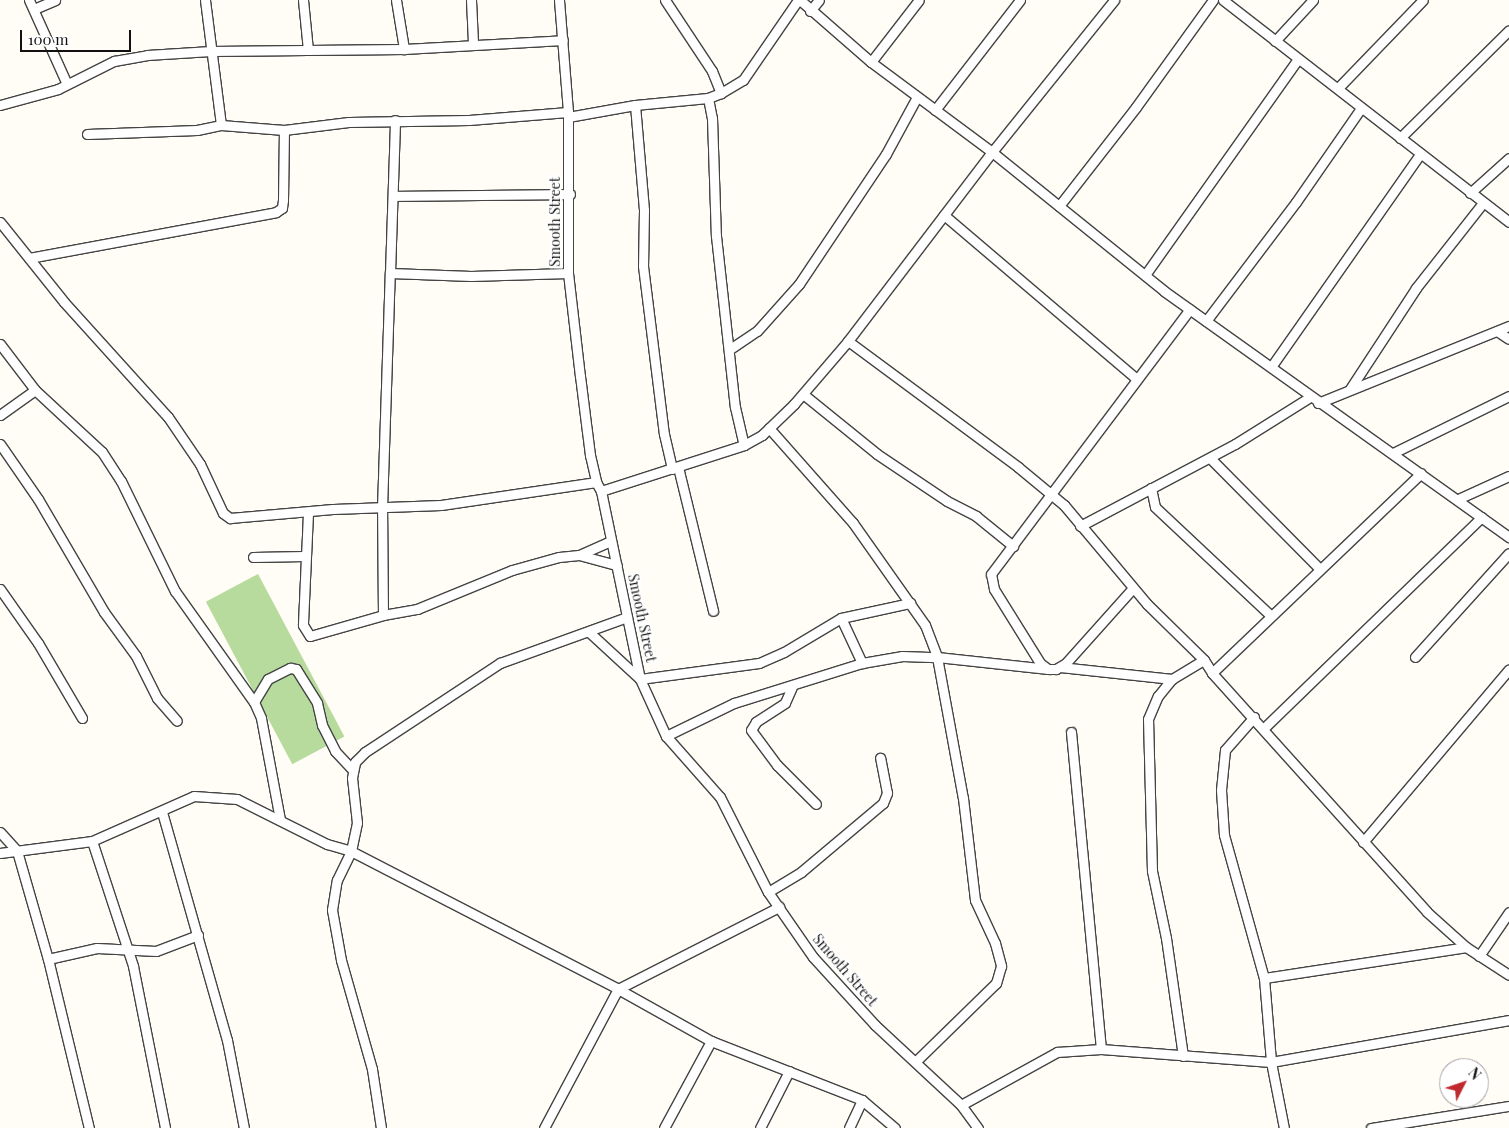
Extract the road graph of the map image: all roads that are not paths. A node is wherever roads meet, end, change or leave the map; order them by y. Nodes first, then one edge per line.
1 (55, 0) edge
2 (206, 0) edge
3 (303, 0) edge
4 (396, 0) edge
5 (471, 0) edge
6 (560, 0) edge
7 (665, 0) edge
8 (799, 0) edge
9 (818, 0) edge
10 (919, 0) edge
11 (1020, 0) edge
12 (1114, 0) edge
13 (1213, 0) edge
14 (1223, 0) edge
15 (1313, 0) edge
16 (1423, 0) edge
17 (32, 4) edge
18 (810, 11) junction
19 (1509, 30) edge
20 (563, 40) junction
21 (1275, 41) junction
22 (473, 43) junction
23 (404, 49) junction
24 (308, 50) junction
25 (210, 51) junction
26 (1297, 60) junction
27 (871, 62) junction
28 (66, 84) junction
29 (1338, 88) junction
30 (721, 93) junction
31 (918, 96) junction
32 (708, 98) junction
33 (0, 105) edge
34 (635, 105) junction
35 (1361, 108) junction
36 (935, 110) junction
37 (568, 115) junction
38 (395, 120) junction
39 (221, 125) junction
40 (284, 130) junction
41 (87, 134) dead end
42 (1400, 138) junction
43 (992, 152) junction
44 (1420, 154) junction
45 (1509, 158) edge
46 (1470, 193) junction
47 (570, 194) junction
48 (393, 196) junction
49 (1483, 203) junction
50 (1059, 206) junction
51 (944, 215) junction
52 (0, 222) edge
53 (1509, 222) edge
54 (29, 258) junction
55 (568, 272) junction
56 (390, 273) junction
57 (1145, 276) junction
58 (1190, 309) junction
59 (1206, 320) junction
60 (1509, 326) edge
61 (1497, 331) junction
62 (1509, 339) edge
63 (848, 341) junction
64 (0, 344) edge
65 (730, 349) junction
66 (1271, 368) junction
67 (1137, 379) junction
68 (1350, 389) junction
69 (34, 390) junction
70 (803, 394) junction
71 (1509, 396) edge
72 (1314, 400) junction
73 (0, 415) edge
74 (769, 428) junction
75 (0, 444) edge
76 (744, 445) junction
77 (1395, 452) junction
78 (1210, 458) junction
79 (675, 468) junction
80 (1421, 473) junction
81 (1509, 476) edge
82 (596, 482) junction
83 (1151, 488) junction
84 (601, 491) junction
85 (1052, 495) junction
86 (1458, 498) junction
87 (382, 508) junction
88 (308, 513) junction
89 (1482, 517) junction
90 (1080, 526) junction
91 (1509, 537) edge
92 (612, 541) junction
93 (1012, 546) junction
94 (1509, 553) edge
95 (579, 555) junction
96 (305, 556) junction
97 (253, 557) dead end
98 (617, 565) junction
99 (1320, 569) junction
100 (1133, 588) junction
101 (0, 589) edge
102 (910, 604) junction
103 (714, 611) dead end
104 (382, 615) junction
105 (1271, 616) junction
106 (627, 617) junction
107 (840, 618) junction
108 (589, 632) junction
109 (937, 657) junction
110 (1415, 657) dead end
111 (1204, 660) junction
112 (862, 663) junction
113 (1060, 668) junction
114 (1048, 669) junction
115 (1509, 669) edge
116 (1212, 673) junction
117 (640, 679) junction
118 (1172, 679) junction
119 (792, 687) junction
120 (254, 702) junction
121 (82, 718) dead end
122 (1254, 718) junction
123 (176, 721) dead end
124 (1264, 728) junction
125 (1071, 732) dead end
126 (666, 736) junction
127 (880, 758) dead end
128 (352, 768) junction
129 (816, 804) dead end
130 (162, 812) junction
131 (280, 820) junction
132 (0, 832) edge
133 (92, 841) junction
134 (1363, 842) junction
135 (17, 851) junction
136 (351, 851) junction
137 (0, 853) edge
138 (768, 892) junction
139 (779, 907) junction
140 (1509, 912) edge
141 (198, 935) junction
142 (1466, 947) junction
143 (129, 951) junction
144 (1479, 956) junction
145 (48, 959) junction
146 (1509, 975) edge
147 (1264, 978) junction
148 (618, 988) junction
149 (1509, 1020) edge
150 (711, 1041) junction
151 (1101, 1049) junction
152 (1183, 1056) junction
153 (916, 1061) junction
154 (1271, 1062) junction
155 (789, 1071) junction
156 (862, 1100) junction
157 (961, 1105) junction
158 (1509, 1106) edge
159 (88, 1128) edge
160 (165, 1128) edge
161 (244, 1128) edge
162 (381, 1128) edge
163 (544, 1128) edge
164 (664, 1128) edge
165 (760, 1128) edge
166 (849, 1128) edge
167 (895, 1128) edge
168 (978, 1128) edge
169 (1284, 1128) edge
170 (1371, 1128) edge

1 - 17 street
2 - 25 street
3 - 24 street
4 - 23 street
5 - 22 street
6 - 20 street, Smooth Street
7 - 30 street
8 - 18 street
8 - 30 street
9 - 18 street
10 - 27 street
11 - 36 street
12 - 43 street
13 - 50 street
14 - 21 street
15 - 21 street
16 - 29 street
17 - 28 street
18 - 27 street
19 - 42 street
20 - 22 street
20 - 37 street, Smooth Street
21 - 26 street
22 - 23 street
23 - 24 street
24 - 25 street
25 - 28 street
25 - 39 street
26 - 29 street
26 - 57 street
27 - 31 street
28 - 33 street
29 - 35 street
30 - 32 street
31 - 36 street
31 - 65 street
32 - 34 street
32 - 65 street
34 - 37 street
34 - 79 street
35 - 42 street
35 - 59 street
36 - 43 street
37 - 38 street
37 - 47 street, Smooth Street
38 - 40 street
38 - 48 street
39 - 40 street
39 - 41 street
40 - 54 street
42 - 44 street
43 - 50 street
43 - 51 street
44 - 46 street
44 - 66 street
45 - 46 street
46 - 49 street
47 - 48 street
47 - 55 street, Smooth Street
48 - 56 street
49 - 53 street
49 - 68 street
50 - 57 street
51 - 63 street
51 - 67 street
52 - 54 street
54 - 88 street
55 - 56 street
55 - 82 street, Smooth Street
56 - 87 street
57 - 58 street
58 - 59 street
58 - 67 street
59 - 66 street
60 - 61 street
61 - 62 street
61 - 68 street
63 - 70 street
63 - 85 street
64 - 69 street
65 - 76 street
66 - 72 street
67 - 85 street
68 - 72 street
69 - 73 street
69 - 120 street
70 - 74 street
70 - 93 street
71 - 77 street
72 - 77 street
72 - 78 street
74 - 76 street
74 - 102 street
75 - 123 street
76 - 79 street
77 - 80 street
78 - 83 street
78 - 99 street
79 - 84 street
79 - 103 street
80 - 86 street
80 - 99 street
81 - 86 street
82 - 84 street, Smooth Street
82 - 87 street
83 - 90 street
83 - 105 street
84 - 92 street, Smooth Street
85 - 90 street
85 - 93 street
86 - 89 street
87 - 88 street
87 - 104 street
88 - 96 street
89 - 91 street
89 - 124 street
90 - 100 street
92 - 95 street
92 - 98 street, Smooth Street
93 - 114 street
94 - 110 street
95 - 98 street
95 - 104 street
96 - 97 street
96 - 104 street
98 - 106 street, Smooth Street
99 - 105 street
100 - 111 street
100 - 113 street
101 - 121 street
102 - 107 street
102 - 109 street
105 - 116 street
106 - 108 street
106 - 117 street, Smooth Street
107 - 112 street
107 - 117 street
108 - 117 street
108 - 128 street
109 - 112 street
109 - 114 street
109 - 153 street
111 - 116 street
111 - 118 street
112 - 119 street
113 - 114 street
113 - 118 street
115 - 134 street
116 - 122 street
117 - 126 street, Smooth Street
118 - 152 street
119 - 126 street
119 - 129 street
120 - 128 street
120 - 131 street
122 - 124 street
122 - 147 street
124 - 134 street
125 - 151 street
126 - 138 street, Smooth Street
127 - 138 street
128 - 136 street
130 - 131 street
130 - 133 street
130 - 141 street
131 - 136 street
132 - 135 street
133 - 135 street
133 - 143 street
134 - 142 street
135 - 137 street
135 - 145 street
136 - 148 street
136 - 162 street
138 - 139 street, Smooth Street
139 - 148 street
139 - 153 street, Smooth Street
140 - 144 street
141 - 143 street
141 - 161 street
142 - 144 street
142 - 147 street
143 - 145 street
143 - 160 street
144 - 146 street
145 - 159 street
147 - 154 street
148 - 150 street
148 - 163 street
149 - 154 street
150 - 155 street
150 - 164 street
151 - 152 street
151 - 157 street
152 - 154 street
153 - 157 street, Smooth Street
154 - 169 street
155 - 156 street
155 - 165 street
156 - 166 street
156 - 167 street
157 - 168 street, Smooth Street
158 - 170 street

